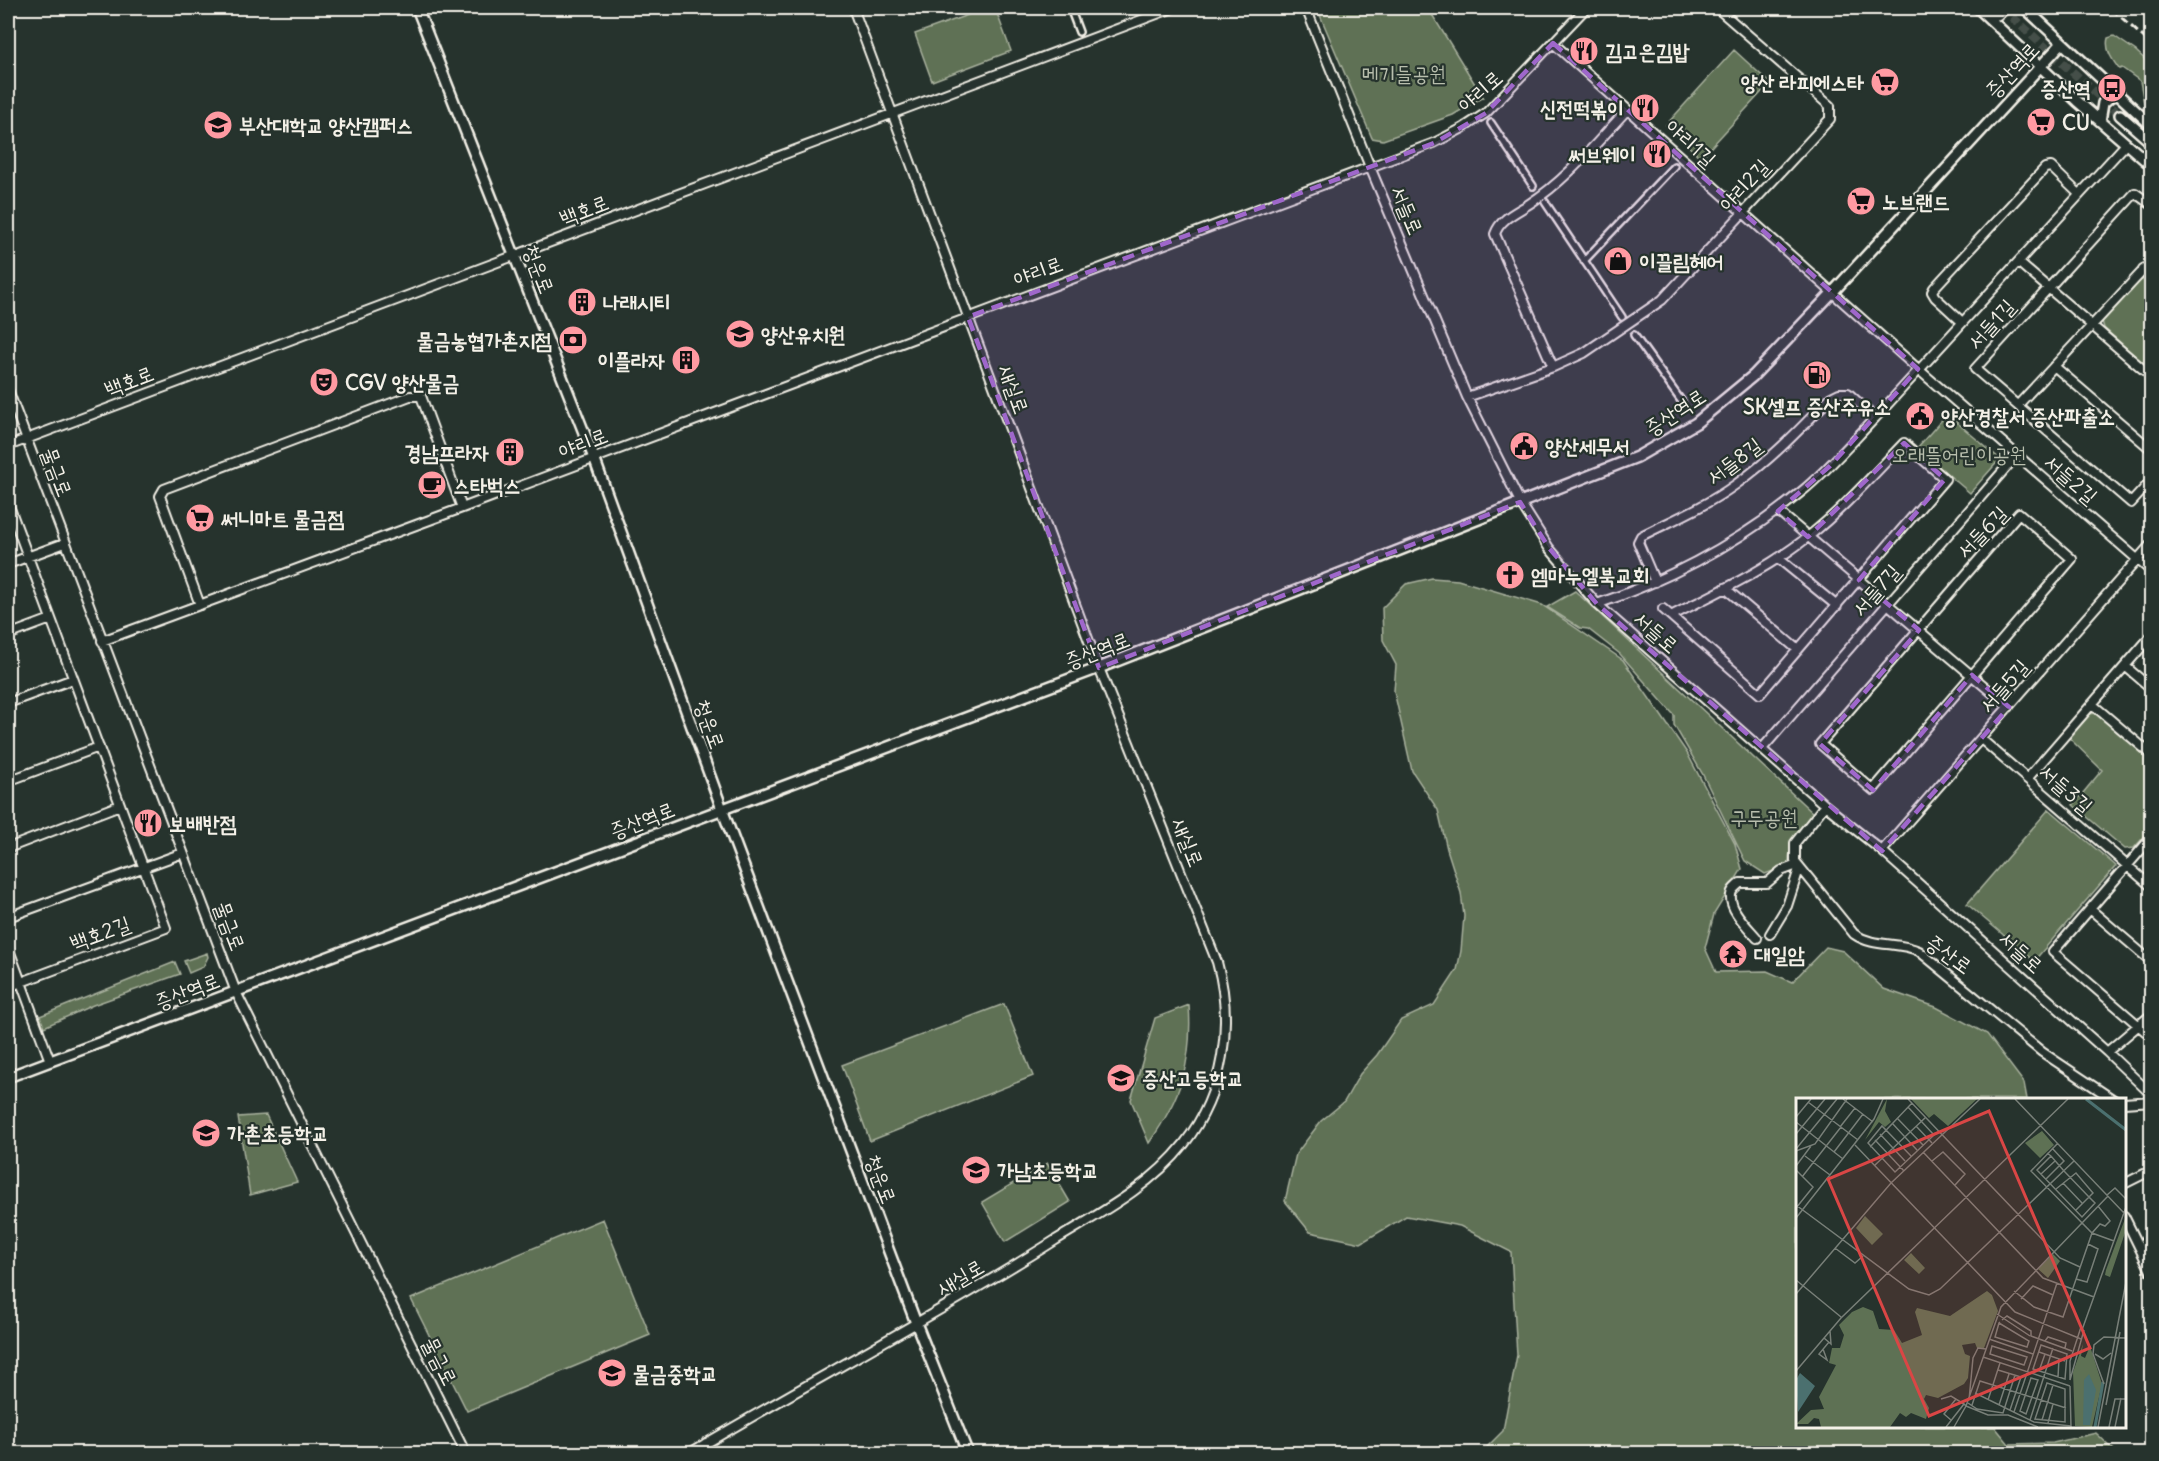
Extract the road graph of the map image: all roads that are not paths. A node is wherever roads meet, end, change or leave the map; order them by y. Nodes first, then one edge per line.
1 (417, 8) edge
2 (852, 8) edge
3 (1070, 8) edge
4 (1173, 8) edge
5 (1306, 8) edge
6 (1586, 8) edge
7 (1718, 8) edge
8 (1978, 8) edge
9 (2005, 8) edge
10 (2025, 8) edge
11 (1987, 15) junction
12 (1079, 32) dead end
13 (1553, 43) junction
14 (2062, 43) junction
15 (2041, 66) junction
16 (2119, 95) junction
17 (1627, 110) junction
18 (892, 114) junction
19 (2120, 115) tunnel mouth
20 (2100, 121) junction
21 (1491, 123) dead end
22 (2151, 126) edge
23 (2151, 143) edge
24 (2126, 144) junction
25 (1674, 166) dead end
26 (2151, 166) edge
27 (1370, 167) junction
28 (1533, 186) dead end
29 (2079, 194) junction
30 (1545, 202) dead end
31 (2151, 205) edge
32 (1743, 213) junction
33 (514, 255) junction
34 (1584, 261) junction
35 (2151, 261) edge
36 (2018, 262) junction
37 (2143, 270) junction
38 (2151, 276) edge
39 (2047, 288) junction
40 (1832, 293) junction
41 (968, 317) junction
42 (1622, 317) dead end
43 (1962, 322) junction
44 (2092, 326) junction
45 (1634, 335) dead end
46 (2054, 366) junction
47 (1553, 367) junction
48 (1918, 369) junction
49 (2151, 377) edge
50 (8, 390) edge
51 (1467, 397) junction
52 (1682, 402) dead end
53 (2019, 405) junction
54 (1875, 418) junction
55 (26, 439) junction
56 (8, 446) edge
57 (2151, 450) edge
58 (2017, 455) junction
59 (594, 458) junction
60 (2151, 480) edge
61 (1520, 502) junction
62 (8, 503) edge
63 (462, 508) junction
64 (1778, 510) junction
65 (1808, 537) junction
66 (65, 543) junction
67 (2151, 543) edge
68 (27, 556) junction
69 (1778, 558) junction
70 (2137, 560) junction
71 (8, 564) edge
72 (2151, 572) edge
73 (1859, 580) junction
74 (1655, 582) junction
75 (1725, 588) junction
76 (1597, 604) junction
77 (1888, 604) junction
78 (200, 605) junction
79 (1837, 606) junction
80 (1663, 609) dead end
81 (1671, 616) junction
82 (51, 619) junction
83 (1918, 630) junction
84 (8, 635) edge
85 (2151, 635) edge
86 (102, 641) junction
87 (1798, 650) junction
88 (2125, 666) junction
89 (1099, 668) junction
90 (1972, 675) junction
91 (73, 679) junction
92 (2151, 689) edge
93 (8, 704) edge
94 (2092, 704) junction
95 (2009, 707) junction
96 (1981, 739) junction
97 (99, 747) junction
98 (1762, 749) junction
99 (2151, 755) edge
100 (2027, 779) junction
101 (8, 781) edge
102 (120, 805) junction
103 (1825, 805) junction
104 (722, 809) junction
105 (2151, 837) edge
106 (8, 848) edge
107 (1882, 851) junction
108 (183, 853) junction
109 (143, 866) junction
110 (2127, 866) junction
111 (1798, 867) junction
112 (2151, 887) edge
113 (2090, 909) junction
114 (8, 917) edge
115 (1770, 934) dead end
116 (1757, 938) dead end
117 (8, 947) edge
118 (2151, 962) edge
119 (21, 982) junction
120 (8, 987) edge
121 (236, 992) junction
122 (2151, 1014) edge
123 (2138, 1025) junction
124 (2151, 1037) edge
125 (2107, 1052) junction
126 (50, 1061) junction
127 (8, 1077) edge
128 (2151, 1095) edge
129 (2111, 1098) edge
130 (2151, 1101) edge
131 (2126, 1103) edge
132 (2151, 1170) edge
133 (2126, 1183) edge
134 (2126, 1220) edge
135 (2151, 1273) edge
136 (916, 1323) junction
137 (706, 1443) junction
138 (466, 1454) edge
139 (688, 1454) edge
140 (710, 1454) edge
141 (968, 1454) edge

1 - 33 street, 청운로
2 - 18 street, 새실로
3 - 12 street
4 - 18 street, 백호로
5 - 27 street, 서들로
6 - 13 street, 야리로
7 - 32 street, 야리2길
8 - 11 street
9 - 11 street
10 - 14 street
11 - 15 street
13 - 17 street, 야리1길
13 - 27 street, 야리로
14 - 15 street, 증산역로
14 - 16 street
15 - 20 street
15 - 40 street, 증산역로
16 - 20 street
16 - 22 street
17 - 32 street, 야리1길
17 - 47 street
18 - 33 street, 백호로
18 - 41 street, 새실로
19 - 23 street
20 - 24 street
21 - 28 street
24 - 26 street
24 - 29 street
25 - 34 street
27 - 41 street, 야리로
27 - 51 street, 서들로
29 - 36 street
29 - 43 street
30 - 34 street
31 - 39 street, 서들1길
32 - 40 street, 야리1길
32 - 47 street, 야리2길
33 - 55 street, 백호로
33 - 59 street, 청운로
34 - 42 street
35 - 37 street
36 - 39 street
36 - 43 street
37 - 38 street
37 - 44 street
39 - 44 street
39 - 53 street, 서들1길
40 - 48 street, 서들2길
40 - 61 street, 증산역로
41 - 59 street, 야리로
41 - 89 street, 새실로
43 - 48 street
44 - 46 street
44 - 49 street
45 - 52 street
46 - 53 street
46 - 57 street
47 - 51 street, 야리2길
48 - 54 street
48 - 58 street, 서들2길
50 - 55 street, 물금로
51 - 61 street, 서들로
53 - 60 street, 서들1길
54 - 64 street
54 - 74 street, 서들8길
55 - 56 street, 백호로
55 - 66 street, 물금로
58 - 70 street, 서들2길
58 - 77 street, 서들7길
59 - 63 street, 야리로
59 - 104 street, 청운로
61 - 76 street, 서들로
61 - 89 street, 증산역로
62 - 68 street, 백호2길
63 - 78 street, 야리로
63 - 78 street
64 - 65 street
64 - 74 street
65 - 69 street
65 - 73 street
65 - 73 street
66 - 68 street
66 - 86 street, 물금로
67 - 70 street, 서들5길
68 - 71 street
68 - 82 street, 백호2길
69 - 75 street
69 - 79 street
70 - 72 street, 서들2길
70 - 95 street, 서들5길
73 - 77 street
73 - 79 street
74 - 76 street
75 - 81 street
75 - 87 street
76 - 98 street, 서들로
77 - 83 street
77 - 98 street, 서들7길
78 - 86 street, 야리로
79 - 87 street
80 - 81 street
81 - 87 street
82 - 84 street
82 - 91 street, 백호2길
83 - 90 street
83 - 90 street, 서들6길
83 - 90 street, 서들6길
85 - 88 street
86 - 108 street, 물금로
88 - 92 street
88 - 94 street
89 - 104 street, 증산역로
89 - 136 street, 새실로
90 - 95 street
91 - 93 street
91 - 97 street, 백호2길
94 - 99 street
94 - 100 street
95 - 96 street, 서들5길
96 - 100 street, 서들3길
96 - 107 street, 서들5길
97 - 101 street
97 - 102 street, 백호2길
98 - 103 street, 서들로
100 - 110 street, 서들3길
102 - 106 street
102 - 109 street, 백호2길
103 - 107 street, 서들로
103 - 111 street
104 - 121 street, 증산역로
104 - 136 street, 청운로
105 - 110 street
107 - 125 street, 서들로
108 - 109 street
108 - 121 street, 물금로
109 - 114 street
109 - 119 street, 백호2길
110 - 112 street, 서들3길
110 - 113 street
111 - 115 street
111 - 116 street
111 - 129 street, 증산로
113 - 118 street
113 - 123 street
117 - 119 street
119 - 120 street
119 - 126 street
121 - 126 street, 증산역로
121 - 138 street, 물금로
122 - 123 street
123 - 124 street
123 - 125 street
125 - 128 street, 서들로
126 - 127 street, 증산역로
130 - 131 street
132 - 133 street
134 - 135 street
136 - 137 street, 새실로
136 - 141 street, 청운로
137 - 139 street, 새실로
137 - 140 street

